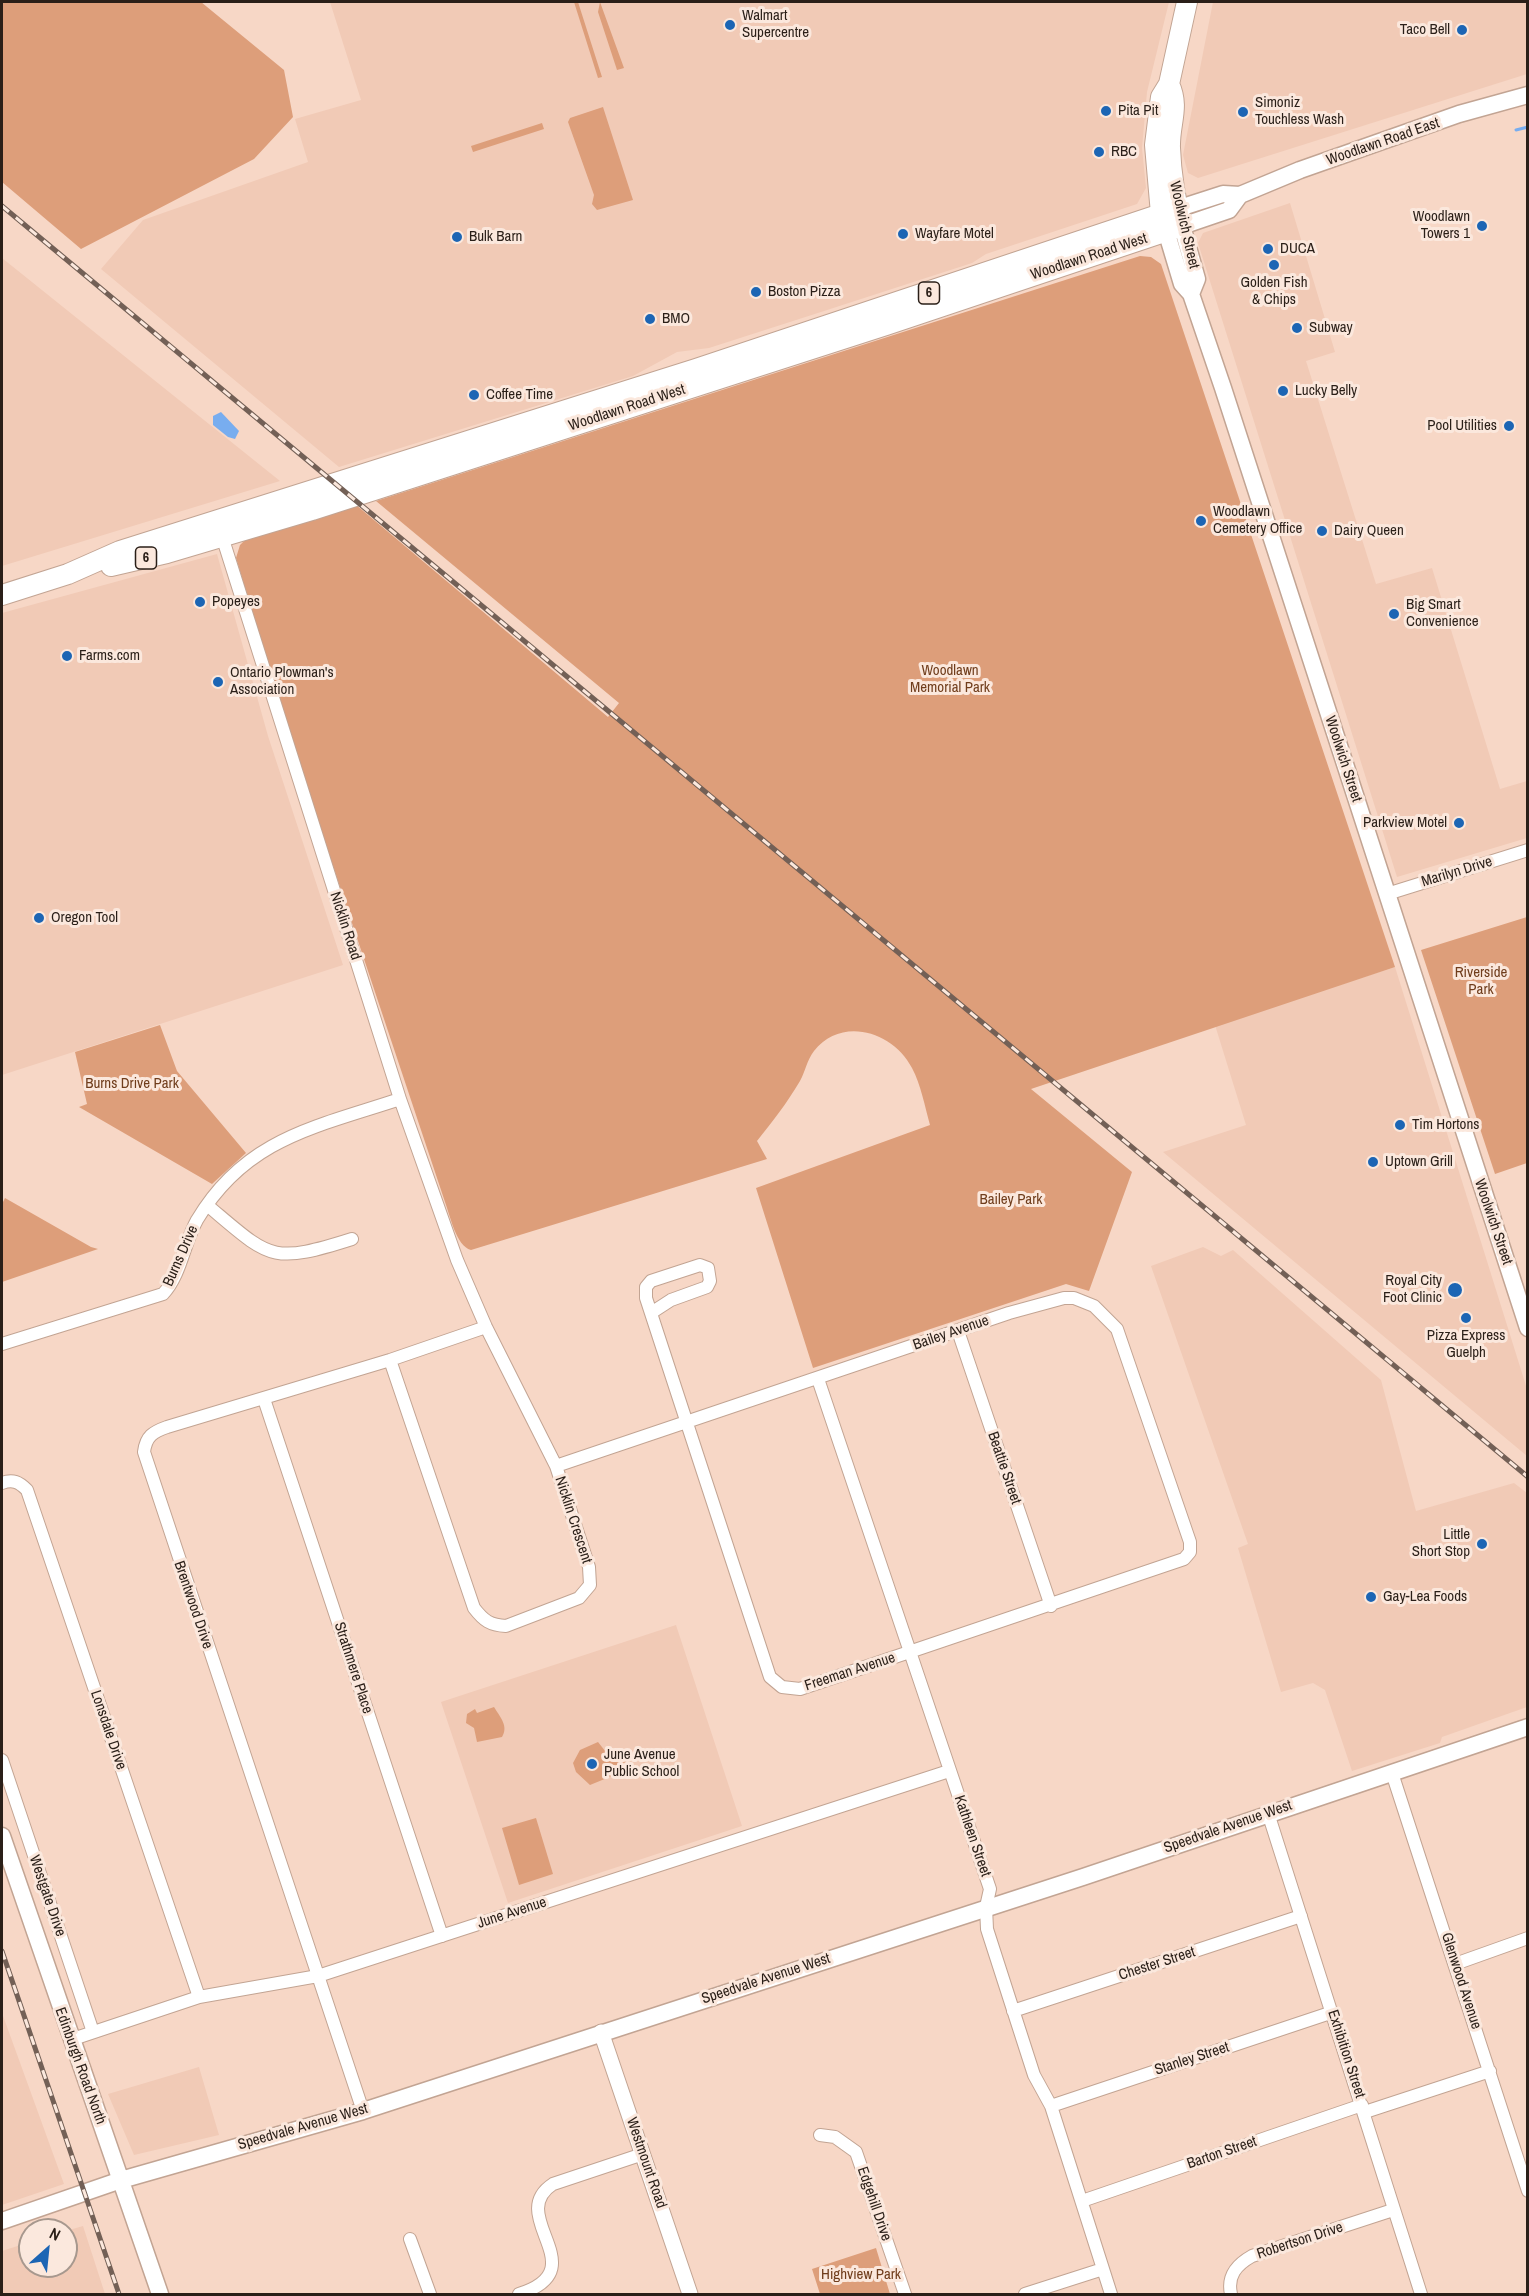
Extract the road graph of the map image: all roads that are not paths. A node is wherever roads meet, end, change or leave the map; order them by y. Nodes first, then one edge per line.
1 (1187, 2) edge
2 (1527, 95) edge
3 (1172, 220) junction
4 (219, 529) junction
5 (2, 595) edge
6 (1527, 850) edge
7 (1387, 894) junction
8 (399, 1099) junction
9 (207, 1205) junction
10 (352, 1239) dead end
11 (651, 1312) junction
12 (486, 1327) junction
13 (1527, 1328) edge
14 (958, 1331) junction
15 (2, 1344) edge
16 (390, 1360) junction
17 (818, 1378) junction
18 (264, 1399) junction
19 (685, 1421) junction
20 (556, 1467) junction
21 (2, 1483) edge
22 (1190, 1552) joint
23 (1051, 1606) junction
24 (911, 1652) junction
25 (1527, 1727) edge
26 (2, 1760) edge
27 (949, 1771) junction
28 (1392, 1773) junction
29 (1268, 1813) junction
30 (2, 1836) edge
31 (986, 1907) junction
32 (1300, 1916) junction
33 (442, 1936) junction
34 (1527, 1938) edge
35 (1455, 1964) junction
36 (318, 1976) junction
37 (199, 1996) junction
38 (1013, 2011) junction
39 (1333, 2012) junction
40 (93, 2032) junction
41 (601, 2032) junction
42 (70, 2040) junction
43 (1490, 2072) junction
44 (1051, 2106) junction
45 (1363, 2109) junction
46 (363, 2111) junction
47 (820, 2135) dead end
48 (644, 2154) junction
49 (121, 2181) junction
50 (1527, 2191) edge
51 (1082, 2201) junction
52 (1393, 2210) junction
53 (2, 2221) edge
54 (410, 2239) dead end
55 (1102, 2269) junction
56 (160, 2295) edge
57 (430, 2295) edge
58 (519, 2295) edge
59 (690, 2295) edge
60 (905, 2295) edge
61 (1025, 2295) edge
62 (1111, 2295) edge
63 (1231, 2295) edge
64 (1421, 2295) edge

1 - 3 main road, Woolwich Street
2 - 3 main road, Woodlawn Road East
3 - 4 main road, Woodlawn Road West / 6
3 - 7 main road, Woolwich Street
4 - 5 main road, Woodlawn Road West / 6
4 - 8 street, Nicklin Road
6 - 7 street, Marilyn Drive
7 - 13 main road, Woolwich Street
8 - 9 street, Burns Drive
8 - 12 street, Nicklin Road
9 - 10 street
9 - 15 street, Burns Drive
11 - 11 street, Freeman Avenue
11 - 19 street, Freeman Avenue
12 - 16 street, Brentwood Drive
12 - 20 street, Nicklin Crescent
14 - 17 street, Bailey Avenue
14 - 22 street, Bailey Avenue
14 - 23 street, Beattie Street
16 - 18 street, Brentwood Drive
16 - 20 street, Nicklin Crescent
17 - 19 street, Bailey Avenue
17 - 24 street, Kathleen Street
18 - 33 street, Strathmere Place
18 - 36 street, Brentwood Drive
19 - 20 street, Bailey Avenue
19 - 24 street, Freeman Avenue
21 - 37 street, Lonsdale Drive
22 - 23 street, Freeman Avenue
23 - 24 street, Freeman Avenue
24 - 27 street, Kathleen Street
25 - 28 main road, Speedvale Avenue West
26 - 40 street, Westgate Drive
27 - 31 street, Kathleen Street
27 - 33 street, June Avenue
28 - 29 main road, Speedvale Avenue West
28 - 35 street, Glenwood Avenue
29 - 31 main road, Speedvale Avenue West
29 - 32 street, Exhibition Street
30 - 42 main road, Edinburgh Road North
31 - 38 street, Kathleen Street
31 - 41 main road, Speedvale Avenue West
32 - 38 street, Chester Street
32 - 39 street, Exhibition Street
33 - 36 street, June Avenue
34 - 35 street
35 - 43 street, Glenwood Avenue
36 - 37 street, June Avenue
36 - 46 street, Brentwood Drive
37 - 40 street, June Avenue
38 - 44 street, Kathleen Street
39 - 44 street, Stanley Street
39 - 45 street, Exhibition Street
40 - 42 street, June Avenue
41 - 46 main road, Speedvale Avenue West
41 - 48 street, Westmount Road
42 - 49 main road, Edinburgh Road North
43 - 45 street, Barton Street
43 - 50 street, Glenwood Avenue
44 - 51 street, Kathleen Street
45 - 51 street, Barton Street
45 - 52 street, Exhibition Street
46 - 49 main road, Speedvale Avenue West
47 - 60 street, Edgehill Drive
48 - 58 street
48 - 59 street, Westmount Road
49 - 53 main road, Speedvale Avenue West
49 - 56 main road, Edinburgh Road North
51 - 55 street, Kathleen Street
52 - 63 street, Robertson Drive
52 - 64 street, Exhibition Street
54 - 57 street
55 - 61 street
55 - 62 street, Kathleen Street

